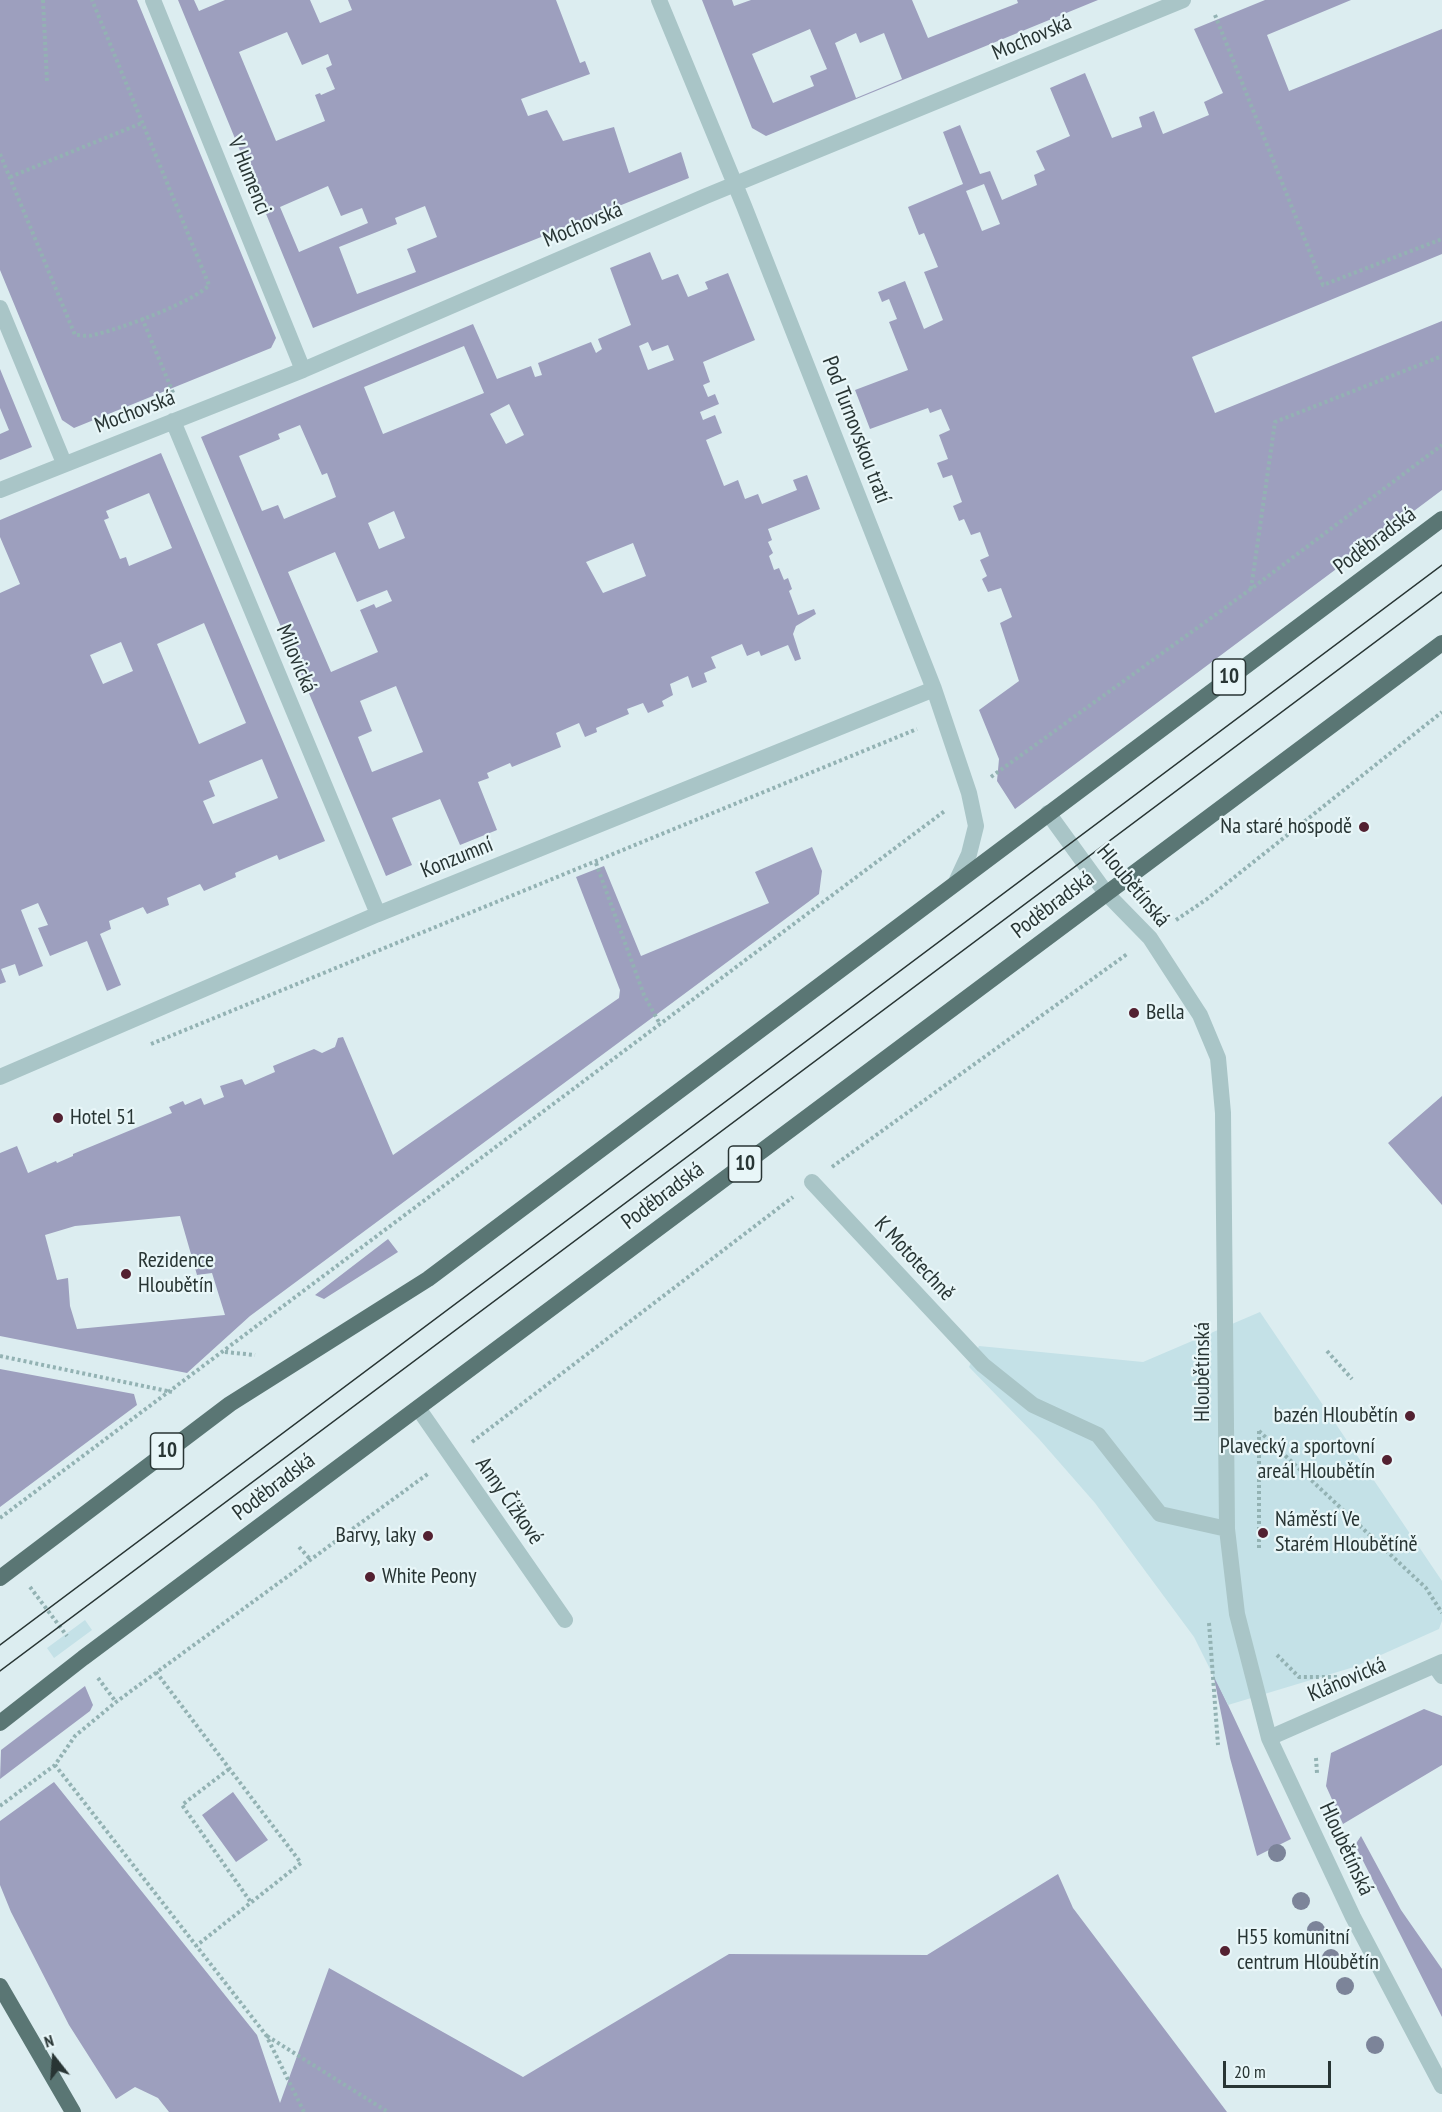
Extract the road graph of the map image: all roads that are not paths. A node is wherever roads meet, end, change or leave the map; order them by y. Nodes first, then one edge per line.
1 (153, 0) edge
2 (659, 0) edge
3 (1183, 0) edge
4 (735, 185) junction
5 (0, 308) edge
6 (303, 370) junction
7 (178, 419) junction
8 (64, 463) junction
9 (0, 490) edge
10 (1442, 519) edge
11 (1442, 642) edge
12 (934, 689) junction
13 (1048, 813) junction
14 (956, 882) junction
15 (1106, 894) junction
16 (378, 914) junction
17 (0, 1077) edge
18 (812, 1182) road end
19 (418, 1408) junction
20 (1227, 1529) junction
21 (0, 1578) edge
22 (565, 1620) dead end
23 (1440, 1668) edge
24 (0, 1723) edge
25 (1269, 1738) junction
26 (0, 1986) edge
27 (1442, 2086) edge
28 (73, 2112) edge

1 - 6 street, V Humenci
2 - 4 street, Pod Turnovskou tratí
3 - 4 street, Mochovská
4 - 6 street, Mochovská
4 - 12 street, Pod Turnovskou tratí
5 - 8 street
6 - 7 street, Mochovská
7 - 8 street, Mochovská
7 - 16 street, Milovická
8 - 9 street, Mochovská
10 - 13 main road, Poděbradská / 10
11 - 15 main road, Poděbradská / 10
12 - 14 street, Pod Turnovskou tratí
12 - 16 street, Konzumní
13 - 14 main road, Poděbradská / 10
13 - 15 street, Hloubětínská
14 - 21 main road, Poděbradská / 10
15 - 19 main road, Poděbradská / 10
15 - 20 street, Hloubětínská
16 - 17 street, Konzumní
18 - 20 street, K Mototechně
19 - 22 street, Anny Čížkové
19 - 24 main road, Poděbradská / 10
20 - 25 street, Hloubětínská
23 - 25 street, Klánovická
25 - 27 street, Hloubětínská
26 - 28 main road

